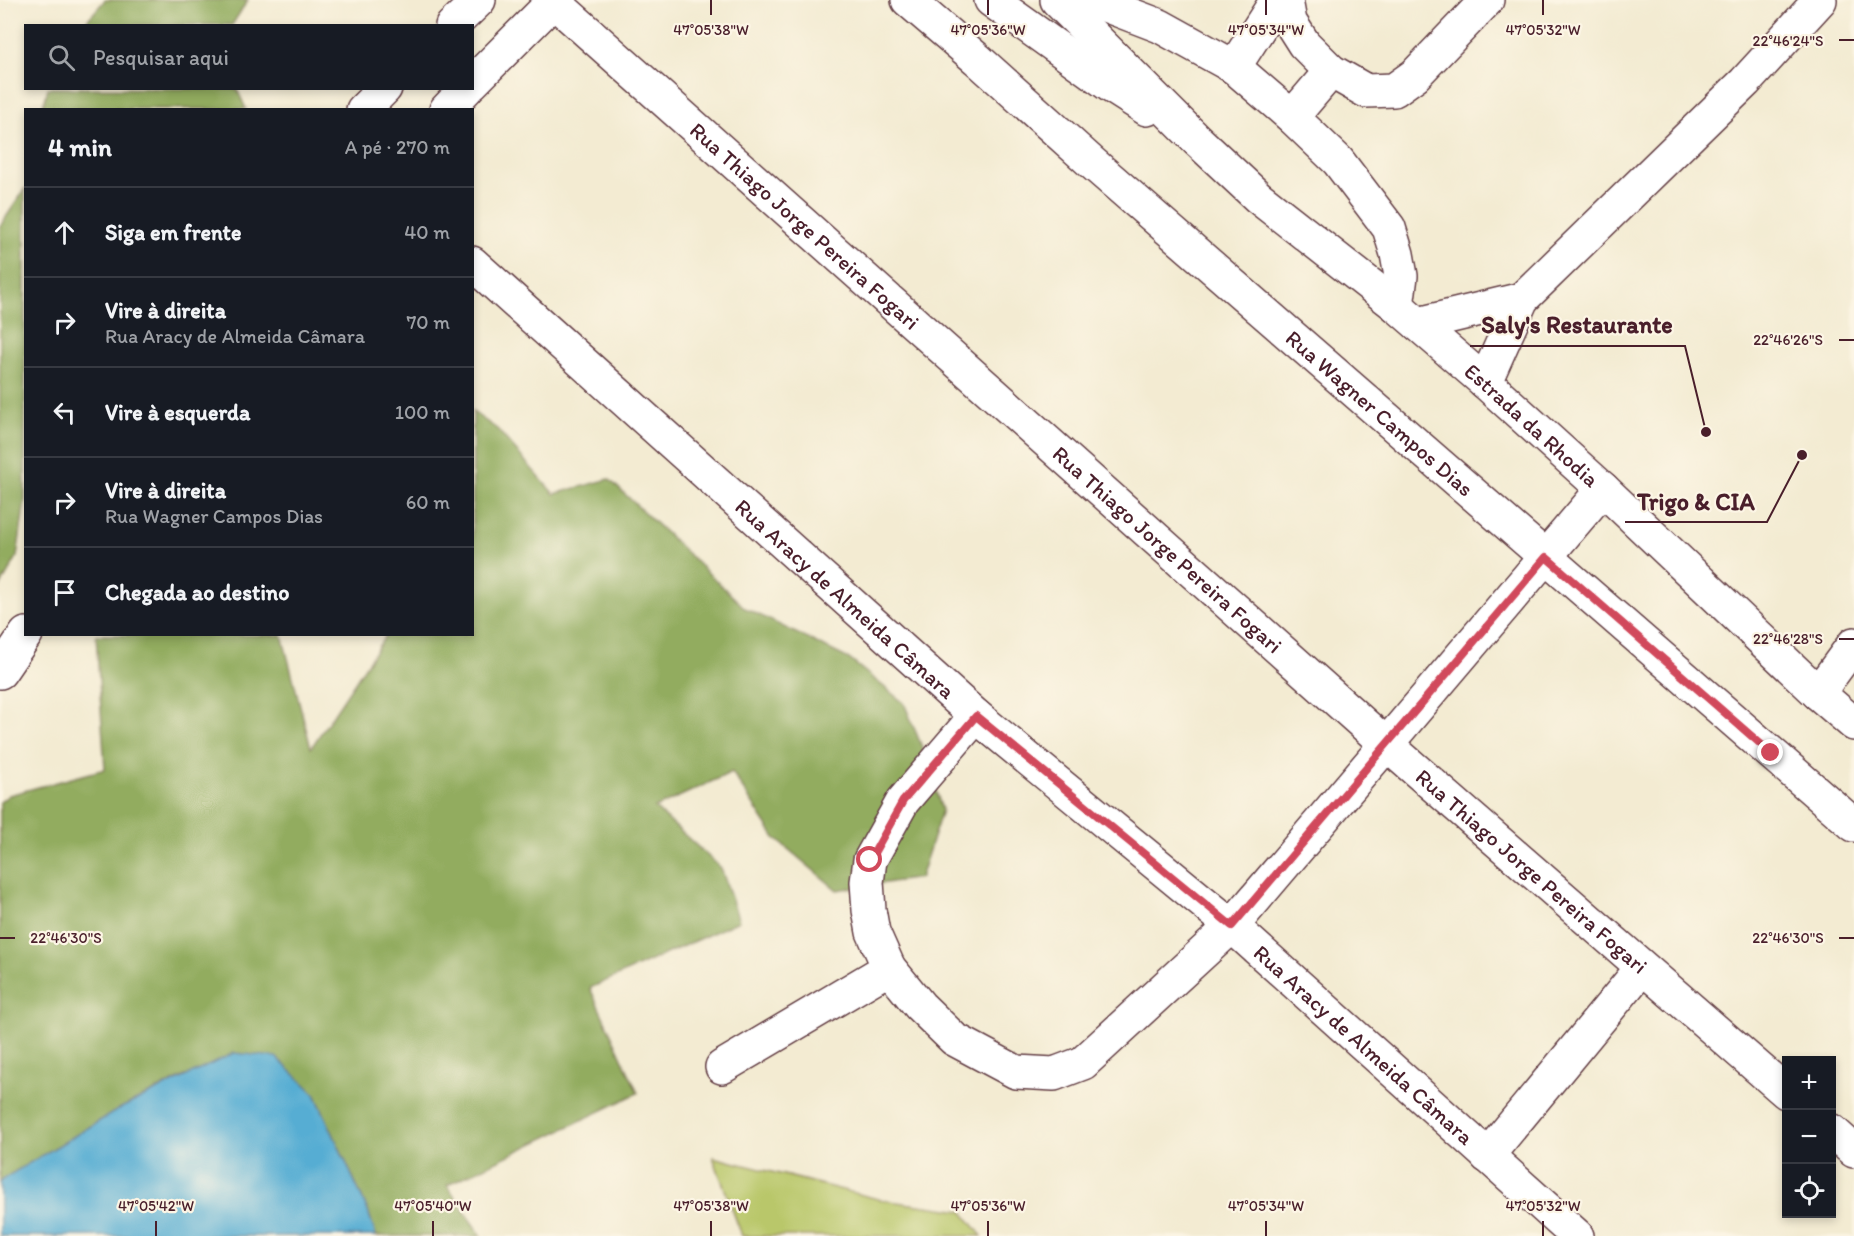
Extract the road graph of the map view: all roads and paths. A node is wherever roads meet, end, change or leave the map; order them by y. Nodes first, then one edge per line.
1 (479, 0) edge
2 (554, 0) edge
3 (908, 0) edge
4 (991, 0) edge
5 (1057, 0) edge
6 (1066, 0) edge
7 (1277, 0) edge
8 (1286, 0) edge
9 (1486, 0) edge
10 (1820, 0) edge
11 (454, 24) edge
12 (1234, 67) junction
13 (1331, 71) junction
14 (474, 81) edge
15 (383, 90) edge
16 (465, 90) edge
17 (365, 108) edge
18 (448, 108) edge
19 (1292, 117) junction
20 (1197, 140) junction
21 (474, 264) edge
22 (1522, 299) junction
23 (1407, 315) junction
24 (1485, 382) junction
25 (1603, 489) junction
26 (1546, 557) junction
27 (25, 636) edge
28 (1854, 644) edge
29 (0, 672) edge
30 (1818, 693) junction
31 (976, 716) junction
32 (1854, 724) edge
33 (1386, 744) junction
34 (1854, 825) edge
35 (1232, 926) junction
36 (889, 968) junction
37 (1642, 968) junction
38 (722, 1067) dead end
39 (1782, 1089) edge
40 (1836, 1134) edge
41 (1854, 1150) edge
42 (1487, 1156) junction
43 (1577, 1236) edge

1 - 11 street
2 - 14 street
2 - 33 street, Rua Thiago Jorge Pereira Fogari
3 - 26 street, Rua Wagner Campos Dias
4 - 20 street, Estrada da Rhodia
5 - 20 street, Estrada da Rhodia
6 - 12 street
7 - 12 street
8 - 13 street
9 - 13 street
10 - 22 street
12 - 19 street
13 - 19 street
15 - 17 street
16 - 18 street
19 - 23 street
20 - 23 street, Estrada da Rhodia
21 - 31 street, Rua Aracy de Almeida Câmara
22 - 23 street
22 - 24 street
23 - 24 street, Estrada da Rhodia
24 - 25 street, Estrada da Rhodia
25 - 26 street
25 - 30 street, Estrada da Rhodia
26 - 33 street
26 - 34 street, Rua Wagner Campos Dias
27 - 29 street
28 - 30 street
30 - 32 street, Estrada da Rhodia
31 - 35 street, Rua Aracy de Almeida Câmara
31 - 36 street
33 - 35 street
33 - 37 street, Rua Thiago Jorge Pereira Fogari
35 - 36 street
35 - 42 street, Rua Aracy de Almeida Câmara
36 - 38 street
37 - 39 street, Rua Thiago Jorge Pereira Fogari
37 - 42 street
40 - 41 street
42 - 43 street, Rua Aracy de Almeida Câmara

